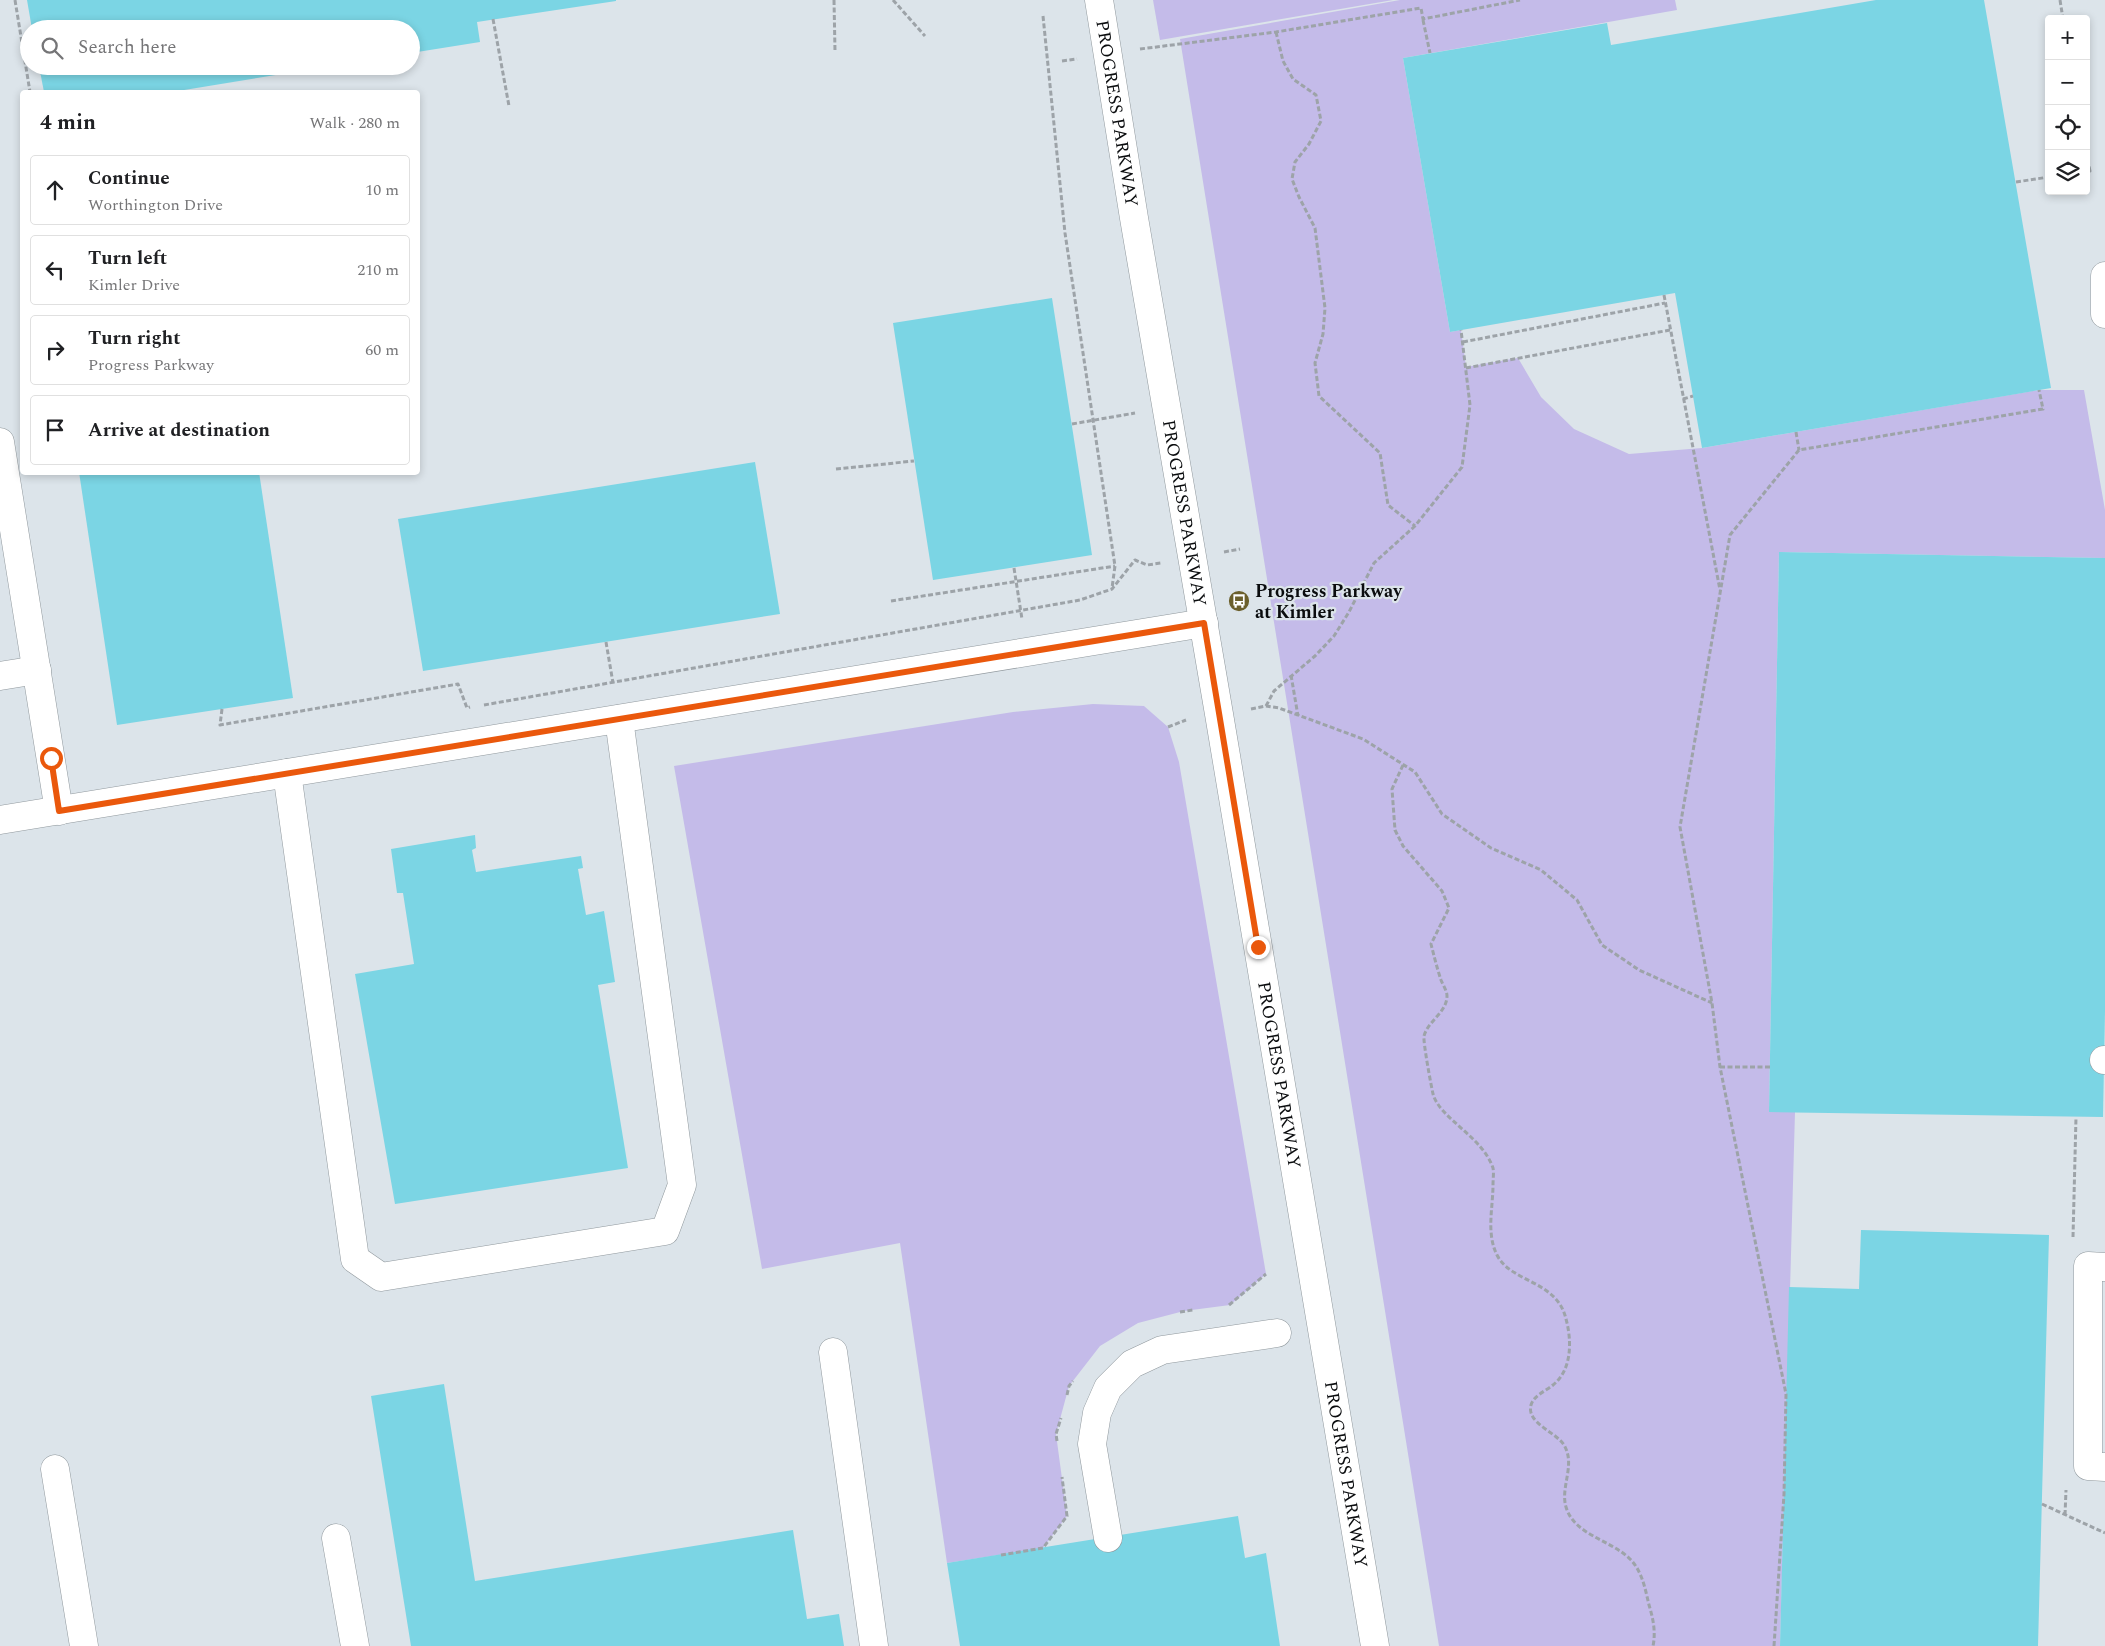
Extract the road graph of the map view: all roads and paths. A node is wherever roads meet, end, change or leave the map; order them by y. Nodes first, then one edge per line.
1 (15, 0) edge
2 (834, 0) edge
3 (894, 0) edge
4 (1099, 0) edge
5 (1520, 0) edge
6 (2060, 0) edge
7 (2062, 15) edge
8 (1043, 16) dead end
9 (493, 19) dead end
10 (1423, 20) junction
11 (20, 31) edge
12 (1276, 32) junction
13 (925, 36) dead end
14 (836, 51) dead end
15 (1430, 53) dead end
16 (1108, 54) junction
17 (1062, 61) dead end
18 (27, 75) edge
19 (30, 90) edge
20 (509, 106) dead end
21 (2045, 178) edge
22 (2016, 182) dead end
23 (2105, 276) edge
24 (1664, 295) dead end
25 (1665, 303) junction
26 (2105, 314) edge
27 (1461, 330) dead end
28 (1670, 330) junction
29 (1463, 342) junction
30 (1466, 368) junction
31 (2039, 390) dead end
32 (1693, 396) dead end
33 (1683, 399) junction
34 (1167, 409) junction
35 (1093, 420) junction
36 (1072, 424) dead end
37 (1796, 432) dead end
38 (0, 442) edge
39 (1799, 450) junction
40 (914, 461) dead end
41 (836, 469) dead end
42 (1415, 526) junction
43 (1135, 560) dead end
44 (1116, 566) junction
45 (1112, 589) junction
46 (1720, 593) junction
47 (891, 601) dead end
48 (1204, 623) junction
49 (606, 642) dead end
50 (37, 670) junction
51 (1291, 675) junction
52 (0, 676) edge
53 (613, 682) junction
54 (222, 709) dead end
55 (1298, 716) junction
56 (619, 719) junction
57 (1403, 765) junction
58 (287, 773) junction
59 (59, 811) junction
60 (0, 820) edge
61 (1712, 1003) junction
62 (1720, 1067) junction
63 (1770, 1067) dead end
64 (2105, 1267) edge
65 (1277, 1333) dead end
66 (833, 1352) dead end
67 (2105, 1467) edge
68 (55, 1469) dead end
69 (2042, 1504) dead end
70 (2105, 1533) edge
71 (336, 1538) dead end
72 (1108, 1538) dead end
73 (84, 1646) edge
74 (355, 1646) edge
75 (874, 1646) edge
76 (1375, 1646) edge
77 (1653, 1646) edge
78 (1774, 1646) edge

1 - 11 path
2 - 14 path
3 - 13 path
4 - 16 street, PROGRESS PARKWAY
5 - 10 path
6 - 7 path
8 - 35 path
9 - 20 path
10 - 12 path
10 - 15 path
12 - 16 path
12 - 42 path
16 - 17 path
16 - 34 street, PROGRESS PARKWAY
18 - 19 path
21 - 22 path
23 - 26 street
24 - 25 path
25 - 28 path
25 - 29 path
27 - 29 path
28 - 30 path
28 - 33 path
29 - 30 path
30 - 42 path
31 - 39 path
32 - 33 path
33 - 46 path
34 - 35 path
34 - 48 street, PROGRESS PARKWAY
35 - 36 path
35 - 44 path
37 - 39 path
38 - 50 street
39 - 46 path
40 - 41 path
42 - 51 path
43 - 45 path
44 - 45 path
44 - 47 path
45 - 53 path
46 - 61 path
48 - 56 street
48 - 76 street, PROGRESS PARKWAY
49 - 53 path
50 - 52 street
50 - 59 street
51 - 55 path
51 - 55 path
53 - 54 path
53 - 56 path
55 - 57 path
56 - 58 street
56 - 58 street
57 - 61 path
57 - 77 path
58 - 59 street
59 - 60 street
61 - 62 path
62 - 63 path
62 - 78 path
64 - 67 street
65 - 72 street
66 - 75 street
68 - 73 street
69 - 70 path
71 - 74 street

